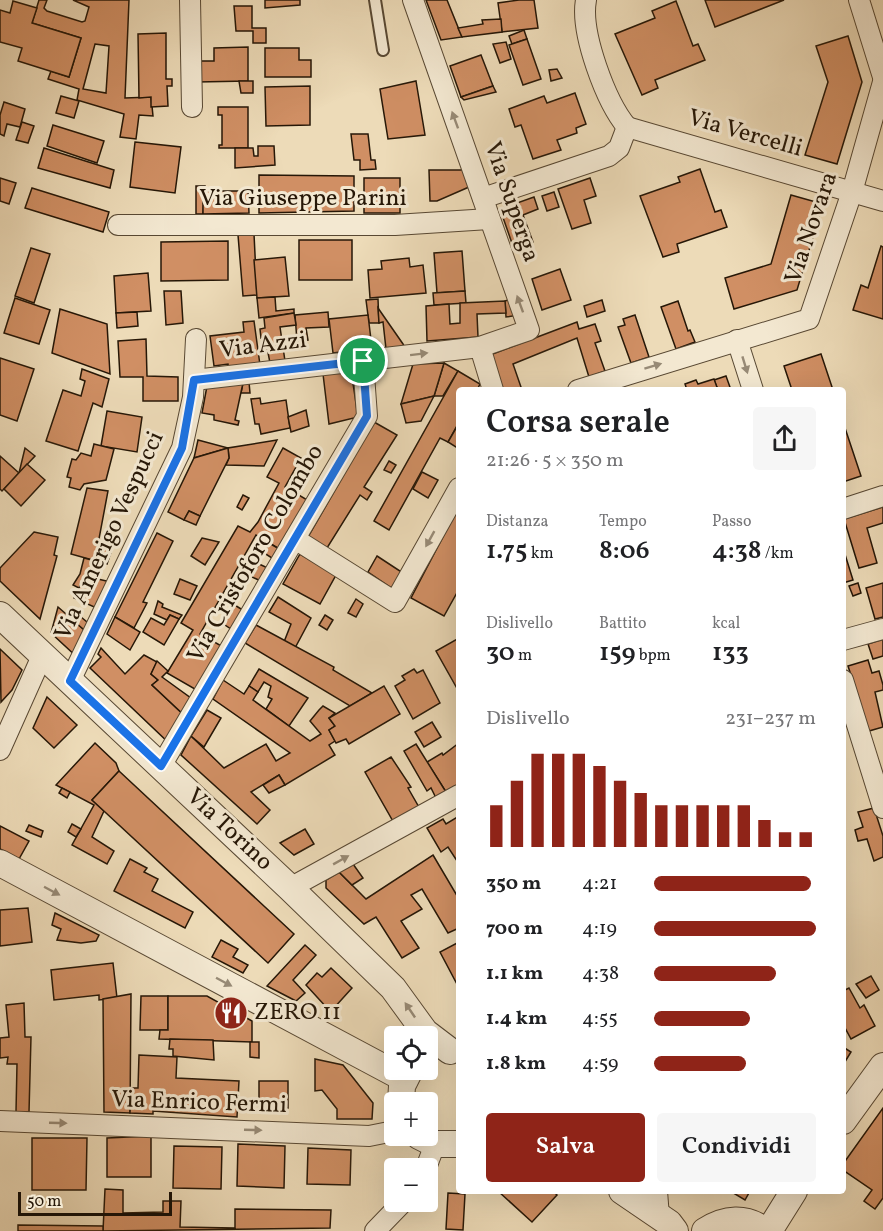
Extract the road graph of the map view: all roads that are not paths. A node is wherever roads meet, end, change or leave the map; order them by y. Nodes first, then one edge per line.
1 (190, 0) edge
2 (375, 0) edge
3 (413, 0) edge
4 (586, 0) edge
5 (859, 0) edge
6 (383, 50) dead end
7 (883, 77) edge
8 (883, 82) edge
9 (192, 107) dead end
10 (627, 127) junction
11 (852, 192) junction
12 (483, 198) junction
13 (883, 201) edge
14 (489, 219) junction
15 (118, 225) dead end
16 (196, 339) dead end
17 (737, 340) junction
18 (480, 347) junction
19 (363, 361) junction
20 (194, 380) junction
21 (492, 387) edge
22 (588, 387) edge
23 (752, 387) edge
24 (456, 493) edge
25 (883, 496) edge
26 (846, 507) edge
27 (295, 539) junction
28 (0, 615) edge
29 (883, 629) edge
30 (846, 639) edge
31 (42, 656) junction
32 (70, 681) junction
33 (846, 690) edge
34 (0, 750) edge
35 (161, 766) junction
36 (456, 797) edge
37 (883, 808) edge
38 (0, 863) edge
39 (290, 888) junction
40 (445, 1053) edge
41 (883, 1066) edge
42 (405, 1084) edge
43 (846, 1117) edge
44 (0, 1121) edge
45 (384, 1133) edge
46 (626, 1194) edge
47 (658, 1194) edge
48 (792, 1194) edge
49 (393, 1212) edge
50 (668, 1224) edge
51 (375, 1231) edge
52 (705, 1231) edge
53 (767, 1231) edge

1 - 9 street
2 - 6 lane
12 -> 3 street, Via Superga
4 - 10 street
5 - 7 street
8 - 11 street, Via Novara
10 - 11 street, Via Vercelli
10 - 12 street
11 - 13 street, Via Vercelli
11 - 17 street, Via Novara
12 - 14 street, Via Superga
14 - 15 street, Via Giuseppe Parini
18 -> 14 street, Via Superga
16 - 20 street, Via Amerigo Vespucci
22 -> 17 street
17 -> 23 street
19 -> 18 street, Via Azzi
18 - 21 street
19 - 20 street, Via Azzi
19 - 27 street, Via Cristoforo Colombo
20 - 32 street, Via Amerigo Vespucci
24 -> 27 street
25 - 26 street
27 - 35 street, Via Cristoforo Colombo
28 - 31 street, Via Torino
29 - 30 street
31 - 32 street, Via Torino
31 - 34 street
32 - 35 street, Via Torino
33 - 37 street
35 - 39 street, Via Torino
39 -> 36 street
38 -> 42 street
40 -> 39 street, Via Torino
41 - 43 street
44 -> 45 street, Via Enrico Fermi
46 - 50 street
47 - 50 street
48 - 53 street
49 - 51 street
50 - 52 street
52 - 53 street

